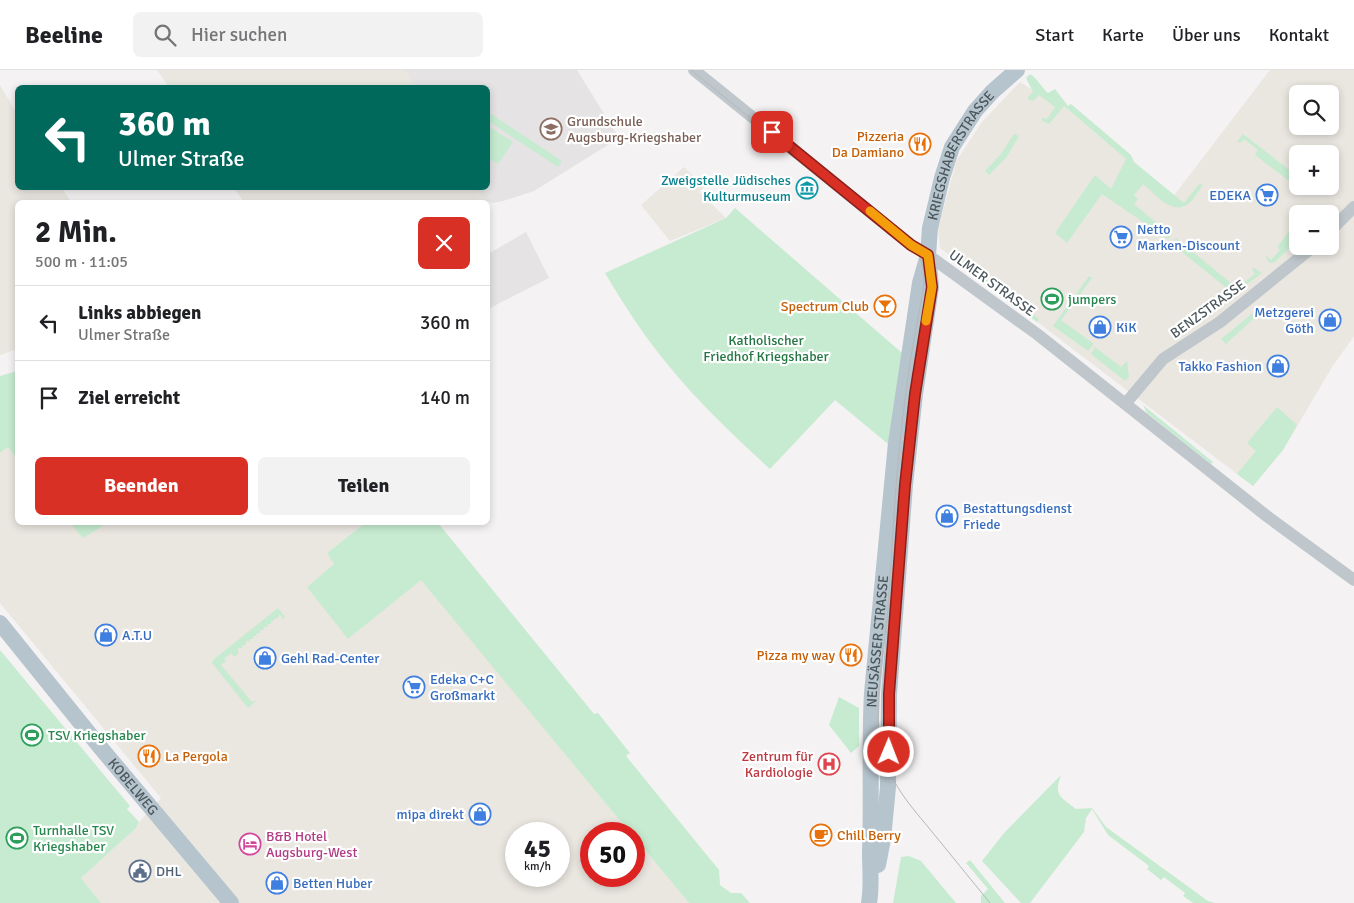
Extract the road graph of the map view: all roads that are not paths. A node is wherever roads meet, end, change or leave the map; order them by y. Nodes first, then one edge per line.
1 (694, 70) edge
2 (1017, 70) edge
3 (1354, 207) edge
4 (1339, 222) edge
5 (928, 255) junction
6 (1303, 255) edge
7 (1126, 403) junction
8 (1354, 580) edge
9 (0, 623) edge
10 (231, 903) edge
11 (869, 903) edge

1 - 5 street, ULMER STRASSE
2 - 5 main road, KRIEGSHABERSTRASSE
3 - 4 street
5 - 7 street, ULMER STRASSE
5 - 11 main road, NEUSÄSSER STRASSE
6 - 7 street, BENZSTRASSE
7 - 8 street, ULMER STRASSE
9 - 10 main road, KOBELWEG

